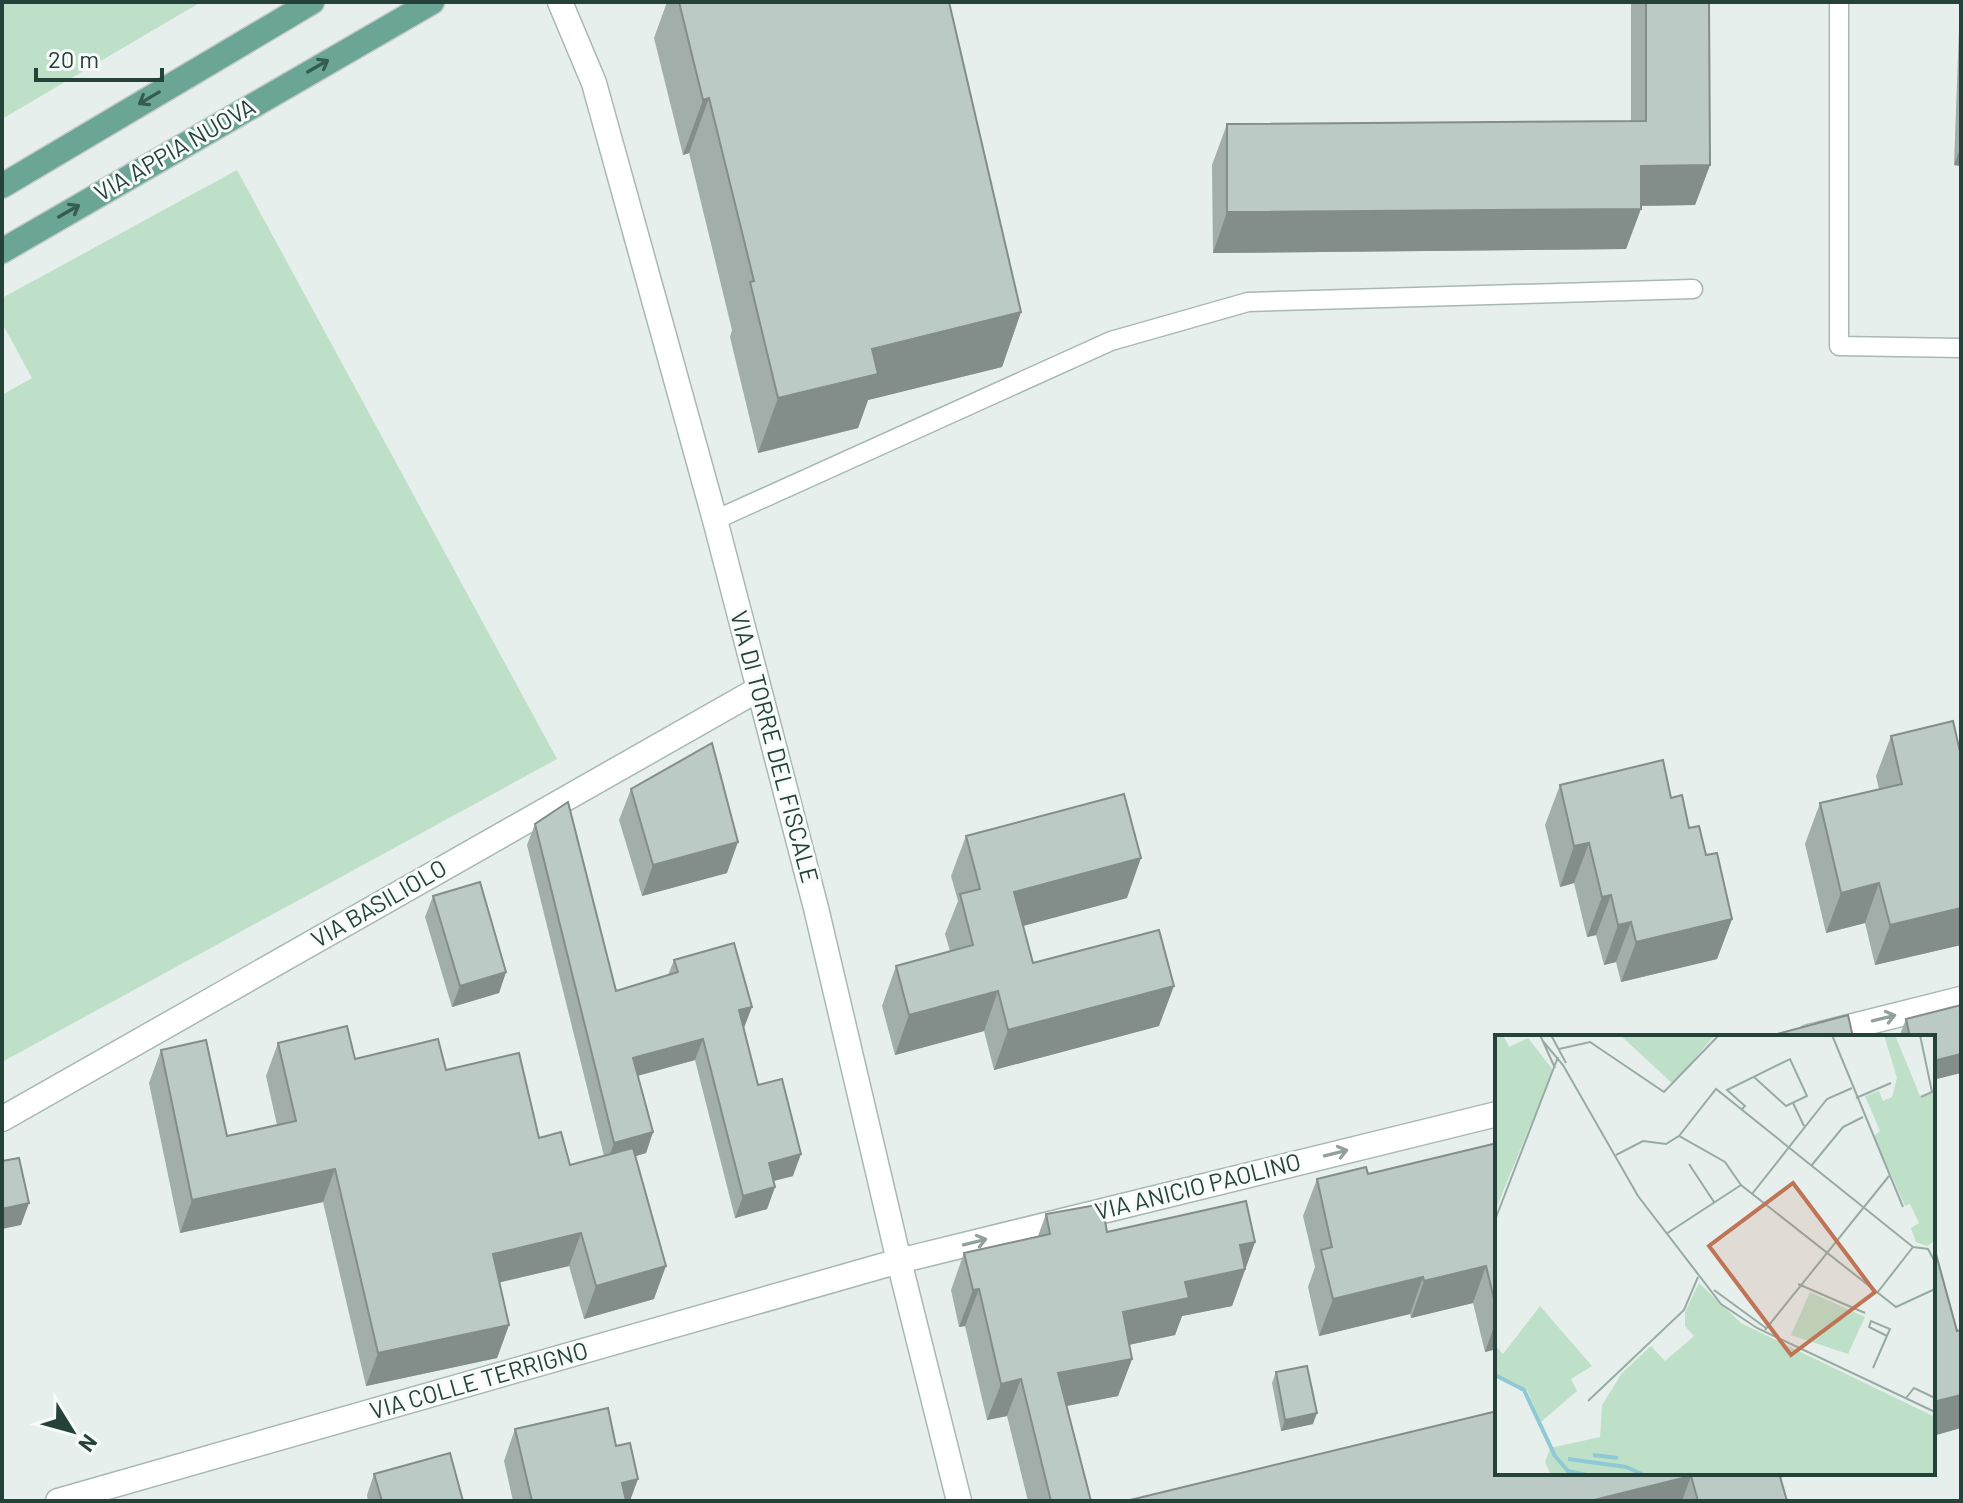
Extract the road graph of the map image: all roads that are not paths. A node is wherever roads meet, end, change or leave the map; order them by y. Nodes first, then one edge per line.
1 (312, 2) edge
2 (432, 2) edge
3 (560, 2) edge
4 (1839, 2) edge
5 (2, 186) edge
6 (2, 251) edge
7 (1693, 289) dead end
8 (1961, 348) edge
9 (715, 520) junction
10 (757, 690) junction
11 (1961, 999) edge
12 (1817, 1035) edge
13 (1495, 1114) edge
14 (2, 1119) edge
15 (899, 1261) junction
16 (58, 1501) edge
17 (959, 1501) edge

1 -> 5 main road
6 -> 2 main road, VIA APPIA NUOVA
3 - 9 street, VIA DI TORRE DEL FISCALE
4 - 8 lane
7 - 9 lane
9 - 10 street, VIA DI TORRE DEL FISCALE
10 - 14 street, VIA BASILIOLO
10 - 15 street, VIA DI TORRE DEL FISCALE
12 -> 11 street
15 -> 13 street, VIA ANICIO PAOLINO
15 - 16 street, VIA COLLE TERRIGNO
15 - 17 street, VIA DI TORRE DEL FISCALE

